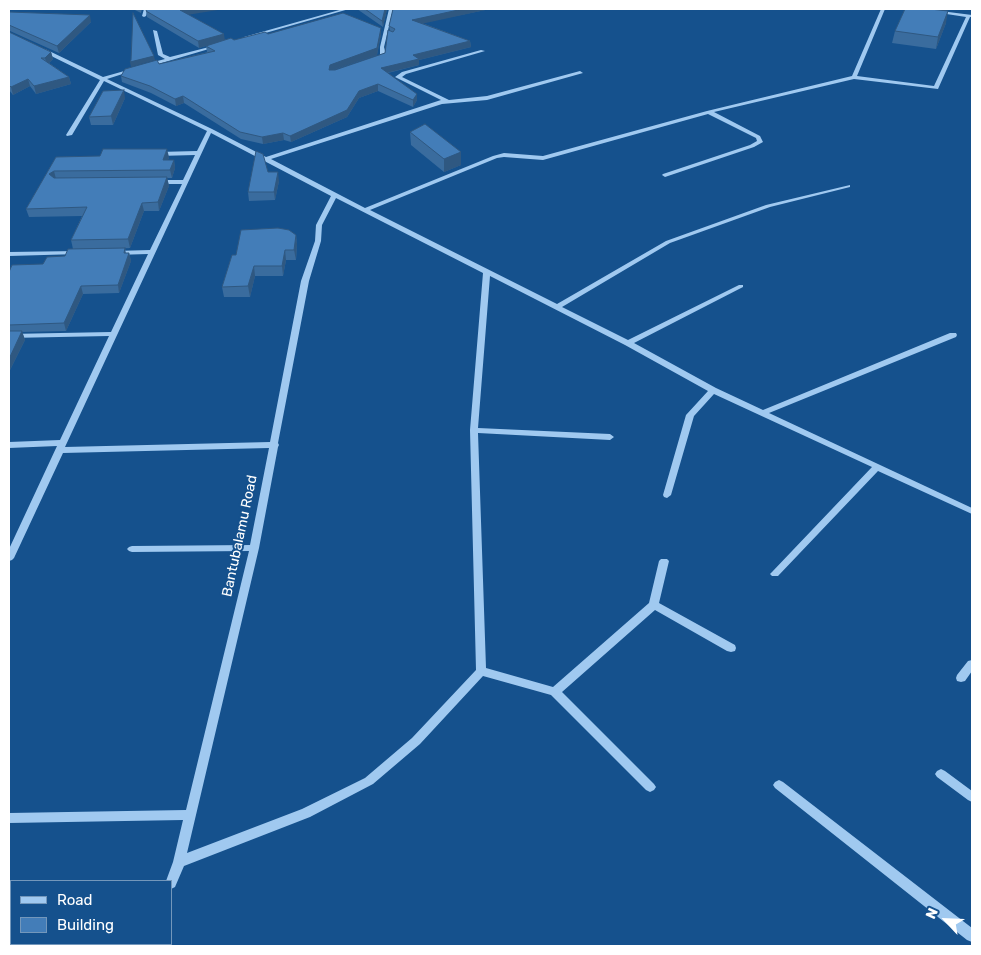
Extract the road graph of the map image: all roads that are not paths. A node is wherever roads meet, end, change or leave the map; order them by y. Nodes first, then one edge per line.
1 (146, 9) edge
2 (347, 9) edge
3 (391, 9) edge
4 (884, 9) edge
5 (916, 9) edge
6 (144, 16) edge
7 (971, 16) edge
8 (155, 31) dead end
9 (244, 38) edge
10 (225, 43) edge
11 (35, 46) edge
12 (483, 52) dead end
13 (169, 59) junction
14 (368, 63) edge
15 (580, 73) dead end
16 (854, 77) junction
17 (104, 78) junction
18 (447, 101) junction
19 (709, 112) junction
20 (210, 130) junction
21 (69, 134) dead end
22 (199, 153) junction
23 (150, 154) edge
24 (266, 159) junction
25 (665, 175) dead end
26 (146, 182) edge
27 (186, 182) junction
28 (848, 186) dead end
29 (334, 195) junction
30 (365, 210) junction
31 (152, 252) junction
32 (86, 253) edge
33 (105, 253) edge
34 (9, 254) edge
35 (487, 271) junction
36 (742, 286) dead end
37 (557, 307) junction
38 (114, 334) junction
39 (953, 335) dead end
40 (9, 336) edge
41 (628, 343) junction
42 (713, 390) junction
43 (763, 414) junction
44 (474, 430) junction
45 (610, 437) dead end
46 (9, 445) edge
47 (275, 445) junction
48 (61, 446) junction
49 (877, 467) junction
50 (667, 494) dead end
51 (972, 511) edge
52 (254, 548) junction
53 (132, 549) dead end
54 (9, 558) edge
55 (664, 561) dead end
56 (775, 574) dead end
57 (654, 605) junction
58 (731, 648) dead end
59 (972, 664) edge
60 (481, 671) junction
61 (961, 678) dead end
62 (556, 692) junction
63 (941, 774) dead end
64 (778, 785) dead end
65 (650, 787) dead end
66 (972, 797) edge
67 (190, 815) junction
68 (9, 818) edge
69 (179, 862) junction
70 (172, 880) edge
71 (972, 936) edge

1 - 6 street
2 - 9 street
3 - 14 street
4 - 16 street
5 - 7 street
7 - 16 street
8 - 13 street
10 - 13 street
11 - 17 street
12 - 18 street
13 - 17 street
15 - 18 street
16 - 19 street
17 - 20 street
17 - 21 street
18 - 24 street
19 - 25 street
19 - 30 street
20 - 22 street
20 - 24 street
22 - 23 street
22 - 27 street
24 - 29 street
26 - 27 street
27 - 31 street
28 - 37 street
29 - 30 street
29 - 47 street, Bantubalamu Road
30 - 35 street
31 - 33 street
31 - 38 street
32 - 34 street
35 - 37 street
35 - 44 street
36 - 41 street
37 - 41 street
38 - 40 street
38 - 48 street
39 - 43 street
41 - 42 street
42 - 43 street
42 - 50 street
43 - 49 street
44 - 45 street
44 - 60 street
46 - 48 street
47 - 48 street
47 - 52 street, Bantubalamu Road
48 - 54 street
49 - 51 street
49 - 56 street
52 - 53 street
52 - 67 street, Bantubalamu Road
55 - 57 street
57 - 58 street
57 - 62 street
59 - 61 street
60 - 62 street
60 - 69 street
62 - 65 street
63 - 66 street
64 - 71 street
67 - 68 street
67 - 69 street, Bantubalamu Road
69 - 70 street, Bantubalamu Road

